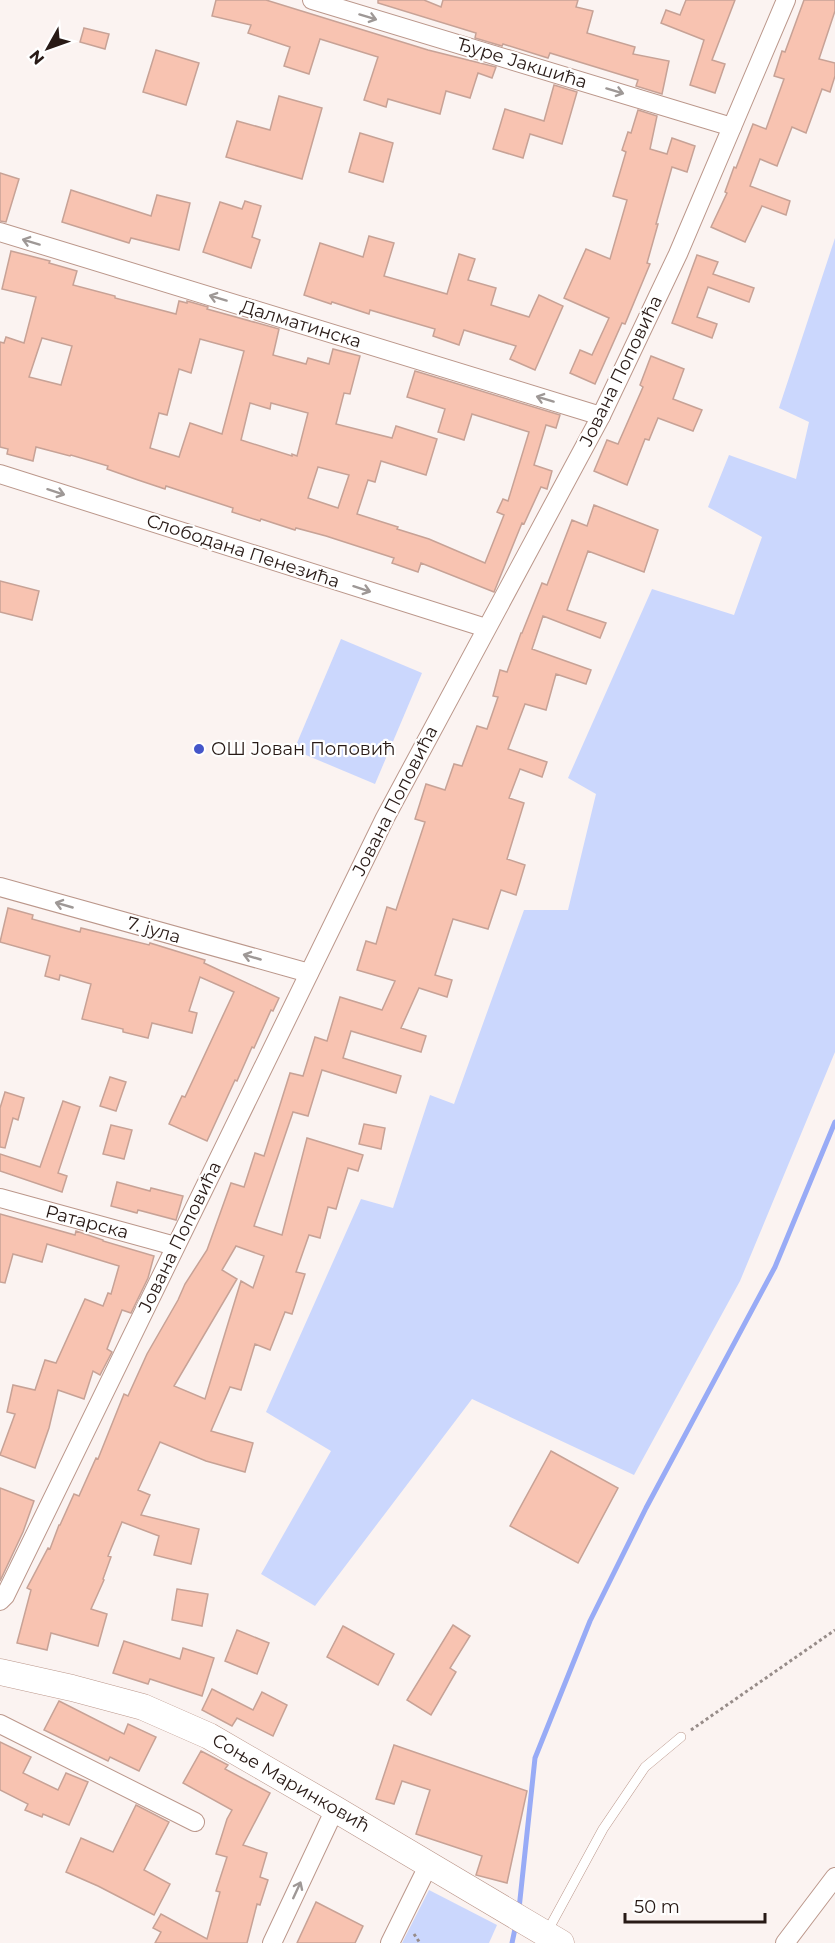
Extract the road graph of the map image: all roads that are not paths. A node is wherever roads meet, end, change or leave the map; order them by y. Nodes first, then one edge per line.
1 (312, 0) edge
2 (786, 0) edge
3 (732, 126) junction
4 (0, 232) edge
5 (601, 416) junction
6 (0, 474) edge
7 (486, 628) junction
8 (0, 887) edge
9 (309, 973) junction
10 (0, 1198) edge
11 (175, 1246) junction
12 (0, 1601) edge
13 (0, 1672) edge
14 (0, 1724) edge
15 (681, 1737) road end
16 (336, 1809) junction
17 (195, 1822) dead end
18 (429, 1864) junction
19 (835, 1877) edge
20 (548, 1937) edge
21 (272, 1943) edge
22 (390, 1943) edge
23 (784, 1943) edge

1 -> 3 street, Ђуре Јакшића
2 - 3 street, Јована Поповића
3 - 5 street, Јована Поповића
5 -> 4 street, Далматинска
5 - 7 street, Јована Поповића
6 -> 7 street, Слободана Пенезића
7 - 9 street, Јована Поповића
9 -> 8 street, 7. јула
9 - 11 street, Јована Поповића
10 - 11 street, Ратарска
11 - 12 street, Јована Поповића
13 - 16 street, Соње Маринковић
14 - 17 street
15 - 20 lane
16 - 18 street, Соње Маринковић
21 -> 16 street
18 - 20 street, Соње Маринковић
18 - 22 street
19 - 23 street

